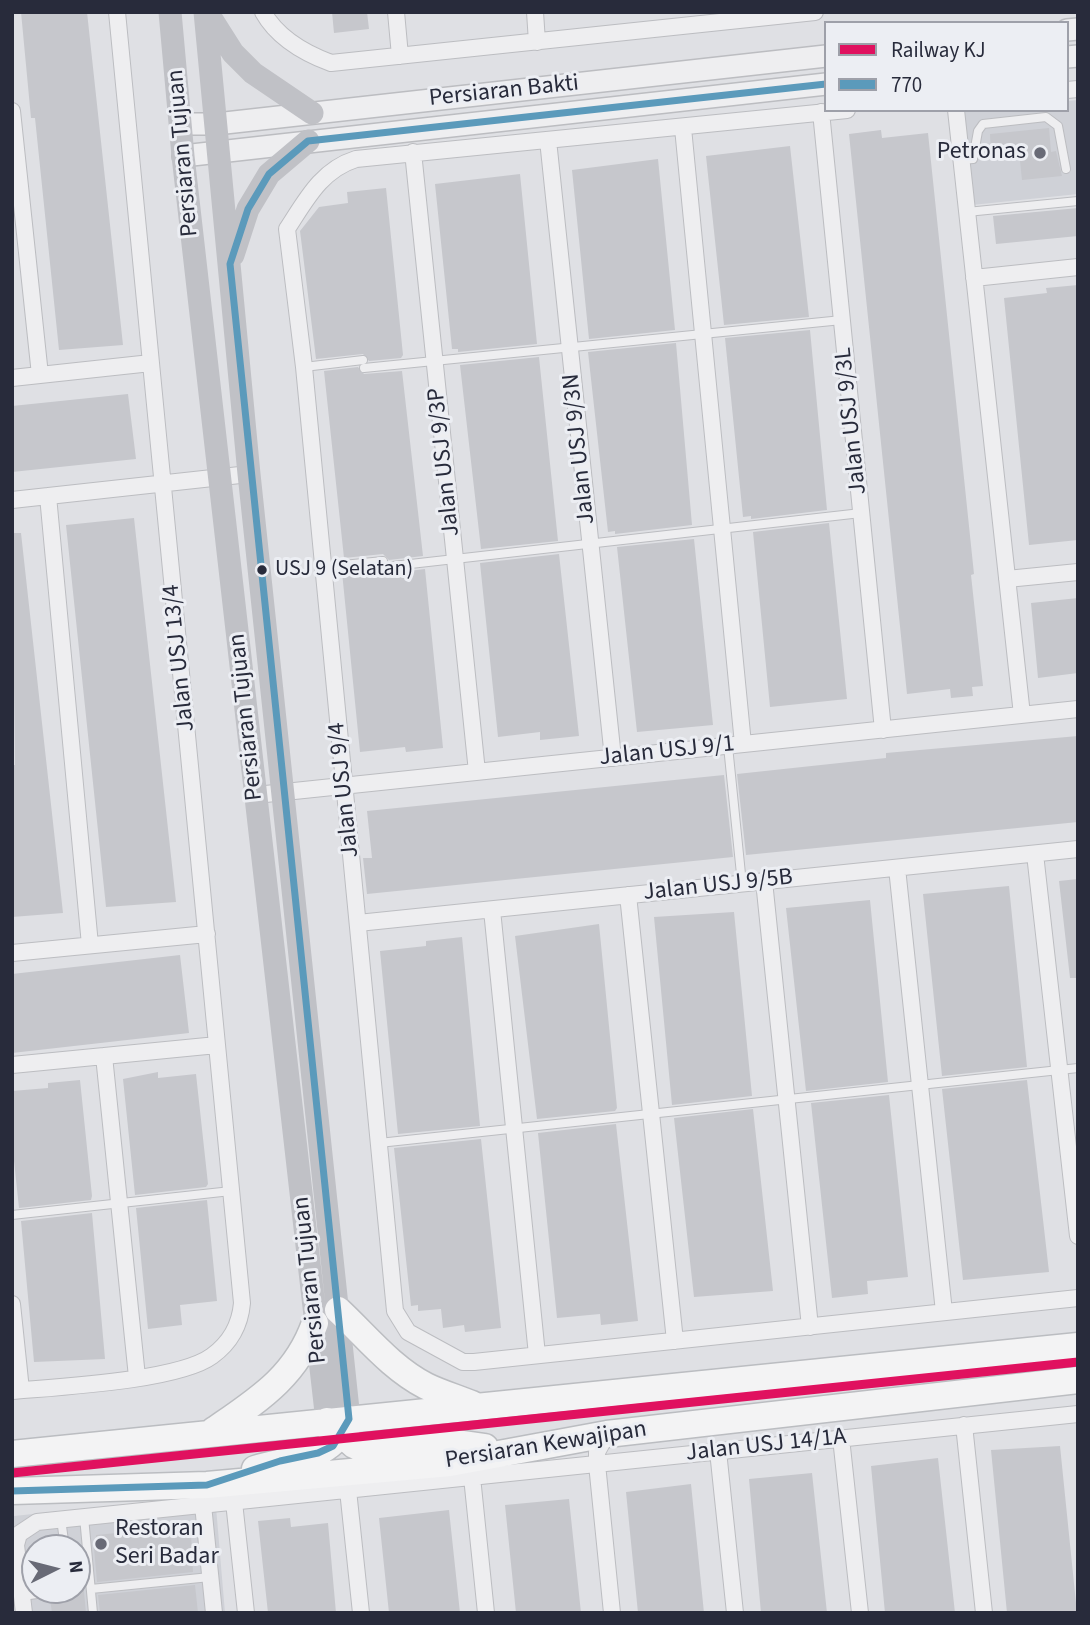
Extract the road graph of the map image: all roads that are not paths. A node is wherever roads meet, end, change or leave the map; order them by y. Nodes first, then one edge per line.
1 (117, 12) edge
2 (170, 12) edge
3 (206, 12) edge
4 (262, 12) edge
5 (396, 12) edge
6 (535, 12) edge
7 (815, 12) edge
8 (806, 13) edge
9 (672, 20) edge
10 (537, 42) junction
11 (400, 56) junction
12 (824, 56) edge
13 (683, 72) junction
14 (824, 84) edge
15 (686, 100) junction
16 (12, 111) edge
17 (830, 112) edge
18 (956, 112) edge
19 (312, 113) junction
20 (821, 113) junction
21 (1046, 114) edge
22 (183, 124) junction
23 (216, 124) junction
24 (682, 128) junction
25 (308, 141) junction
26 (548, 141) junction
27 (413, 152) junction
28 (218, 153) junction
29 (183, 156) junction
30 (961, 160) junction
31 (1066, 169) dead end
32 (1078, 201) edge
33 (967, 212) junction
34 (230, 264) junction
35 (1078, 267) edge
36 (974, 278) junction
37 (842, 320) junction
38 (703, 334) junction
39 (570, 347) junction
40 (435, 361) junction
41 (151, 363) junction
42 (304, 368) junction
43 (40, 375) junction
44 (12, 378) edge
45 (250, 474) junction
46 (219, 477) junction
47 (163, 483) junction
48 (48, 496) junction
49 (12, 500) edge
50 (861, 513) junction
51 (722, 529) junction
52 (590, 544) junction
53 (455, 559) junction
54 (323, 567) junction
55 (1078, 572) edge
56 (1007, 579) junction
57 (1078, 709) edge
58 (1022, 715) junction
59 (883, 730) junction
60 (736, 745) junction
61 (613, 758) junction
62 (477, 772) junction
63 (344, 786) junction
64 (283, 792) junction
65 (256, 795) junction
66 (1078, 849) edge
67 (1035, 854) junction
68 (897, 868) junction
69 (764, 881) junction
70 (742, 884) junction
71 (628, 895) junction
72 (492, 909) junction
73 (358, 923) junction
74 (207, 934) junction
75 (90, 945) junction
76 (12, 953) edge
77 (217, 1045) junction
78 (104, 1056) junction
79 (12, 1065) edge
80 (1078, 1068) edge
81 (1059, 1070) junction
82 (920, 1085) junction
83 (786, 1099) junction
84 (651, 1114) junction
85 (514, 1129) junction
86 (379, 1143) junction
87 (231, 1191) junction
88 (119, 1203) junction
89 (12, 1215) edge
90 (1078, 1236) edge
91 (1078, 1298) edge
92 (12, 1304) edge
93 (944, 1312) junction
94 (327, 1317) junction
95 (810, 1327) junction
96 (1078, 1336) edge
97 (675, 1341) junction
98 (1078, 1346) edge
99 (999, 1354) junction
100 (537, 1355) junction
101 (137, 1377) junction
102 (1078, 1380) edge
103 (17, 1391) edge
104 (476, 1406) junction
105 (1078, 1414) edge
106 (340, 1424) junction
107 (964, 1426) junction
108 (211, 1432) junction
109 (607, 1434) junction
110 (841, 1438) junction
111 (510, 1450) junction
112 (718, 1451) junction
113 (12, 1454) edge
114 (597, 1464) junction
115 (472, 1477) junction
116 (348, 1490) junction
117 (12, 1491) edge
118 (205, 1495) junction
119 (234, 1502) junction
120 (84, 1517) junction
121 (61, 1519) junction
122 (63, 1534) edge
123 (86, 1534) edge
124 (211, 1577) junction
125 (21, 1587) edge
126 (91, 1589) joint
127 (93, 1613) edge
128 (214, 1613) edge
129 (246, 1613) edge
130 (360, 1613) edge
131 (486, 1613) edge
132 (612, 1613) edge
133 (735, 1613) edge
134 (860, 1613) edge
135 (984, 1613) edge

1 - 41 street, Jalan USJ 13/4
2 - 22 main road, Persiaran Tujuan
3 - 19 main road
3 - 23 main road, Persiaran Tujuan
4 - 11 street
5 - 11 street
6 - 10 street
7 - 8 street
8 - 9 street
9 - 10 street
10 - 11 street
12 - 13 street, Persiaran Bakti
13 - 15 street
13 - 19 street, Persiaran Bakti
14 - 15 street, Persiaran Bakti
15 - 25 street, Persiaran Bakti
16 - 43 street
17 - 20 street, Jalan USJ 9/4
18 - 30 street
19 - 23 street, Persiaran Bakti
20 - 24 street, Jalan USJ 9/4
20 - 37 street, Jalan USJ 9/3L
21 - 30 lane
21 - 31 lane
22 - 23 street, Persiaran Bakti
22 - 29 main road, Persiaran Tujuan
23 - 28 main road, Persiaran Tujuan
24 - 26 street, Jalan USJ 9/4
24 - 38 street
25 - 28 street, Persiaran Bakti
25 - 34 main road
26 - 27 street, Jalan USJ 9/4
26 - 39 street, Jalan USJ 9/3N
27 - 40 street, Jalan USJ 9/3P
27 - 42 street, Jalan USJ 9/4
28 - 29 street, Persiaran Bakti
28 - 34 main road, Persiaran Tujuan
29 - 46 main road, Persiaran Tujuan
30 - 33 street
32 - 33 lane
33 - 36 street
34 - 45 main road, Persiaran Tujuan
35 - 36 street
36 - 56 street
37 - 38 lane
37 - 50 street, Jalan USJ 9/3L
38 - 39 lane
38 - 51 street
39 - 40 lane
39 - 52 street, Jalan USJ 9/3N
40 - 42 lane
40 - 53 street, Jalan USJ 9/3P
41 - 43 street
41 - 47 street, Jalan USJ 13/4
42 - 54 street, Jalan USJ 9/4
43 - 44 street
45 - 46 street
45 - 64 main road, Persiaran Tujuan
46 - 47 street
46 - 65 main road, Persiaran Tujuan
47 - 48 street
47 - 74 street, Jalan USJ 13/4
48 - 49 street
48 - 75 street
50 - 51 lane
50 - 59 street, Jalan USJ 9/3L
51 - 52 lane
51 - 60 street
52 - 53 lane
52 - 61 street, Jalan USJ 9/3N
53 - 54 lane
53 - 62 street, Jalan USJ 9/3P
54 - 63 street, Jalan USJ 9/4
55 - 56 street
56 - 58 street
57 - 58 street, Jalan USJ 9/1
58 - 59 street, Jalan USJ 9/1
59 - 60 street, Jalan USJ 9/1
60 - 61 street, Jalan USJ 9/1
60 - 70 lane
61 - 62 street, Jalan USJ 9/1
62 - 63 street, Jalan USJ 9/1
63 - 64 street, Jalan USJ 9/1
63 - 73 street, Jalan USJ 9/4
64 - 65 street, Jalan USJ 9/1
64 - 94 main road, Persiaran Tujuan
65 - 94 main road, Persiaran Tujuan
66 - 67 street, Jalan USJ 9/5B
67 - 68 street, Jalan USJ 9/5B
67 - 81 street
68 - 69 street, Jalan USJ 9/5B
68 - 82 street
69 - 70 street, Jalan USJ 9/5B
69 - 83 street
70 - 71 street, Jalan USJ 9/5B
71 - 72 street, Jalan USJ 9/5B
71 - 84 street
72 - 73 street, Jalan USJ 9/5B
72 - 85 street
73 - 86 street, Jalan USJ 9/4
74 - 75 street
74 - 77 street, Jalan USJ 13/4
75 - 76 street
77 - 78 street
77 - 87 street, Jalan USJ 13/4
78 - 79 street
78 - 88 street
80 - 81 lane
81 - 82 lane
81 - 90 street
82 - 83 lane
82 - 93 street
83 - 84 lane
83 - 95 street
84 - 85 lane
84 - 97 street
85 - 86 lane
85 - 100 street
86 - 100 street, Jalan USJ 9/4
87 - 88 lane
87 - 101 street, Jalan USJ 13/4
88 - 89 lane
88 - 101 street
91 - 93 street
92 - 103 street
93 - 95 street
94 - 104 main road
94 - 106 main road, Persiaran Tujuan
94 - 108 main road
95 - 97 street
96 - 99 main road, Persiaran Kewajipan
97 - 100 street
98 - 99 main road, Persiaran Kewajipan
99 - 104 main road, Persiaran Kewajipan
101 - 103 street
102 - 109 main road, Persiaran Kewajipan
104 - 106 main road, Persiaran Kewajipan
105 - 107 street, Jalan USJ 14/1A
106 - 108 main road, Persiaran Kewajipan
106 - 111 main road
106 - 118 main road
107 - 110 street, Jalan USJ 14/1A
107 - 135 street
108 - 113 main road, Persiaran Kewajipan
109 - 111 main road, Persiaran Kewajipan
109 - 114 street
110 - 112 street, Jalan USJ 14/1A
110 - 134 street
111 - 118 main road, Persiaran Kewajipan
112 - 114 street, Jalan USJ 14/1A
112 - 133 street
114 - 115 street, Jalan USJ 14/1A
114 - 132 street
115 - 116 street, Jalan USJ 14/1A
115 - 131 street
116 - 119 street, Jalan USJ 14/1A
116 - 130 street
117 - 118 main road, Persiaran Kewajipan
118 - 119 street, Jalan USJ 14/1A
118 - 120 street, Jalan USJ 14/1A
118 - 124 street
119 - 129 street
120 - 121 street, Jalan USJ 14/1A
120 - 123 lane
121 - 122 lane
121 - 125 street, Jalan USJ 14/1A
124 - 126 lane
124 - 128 street
126 - 127 lane

